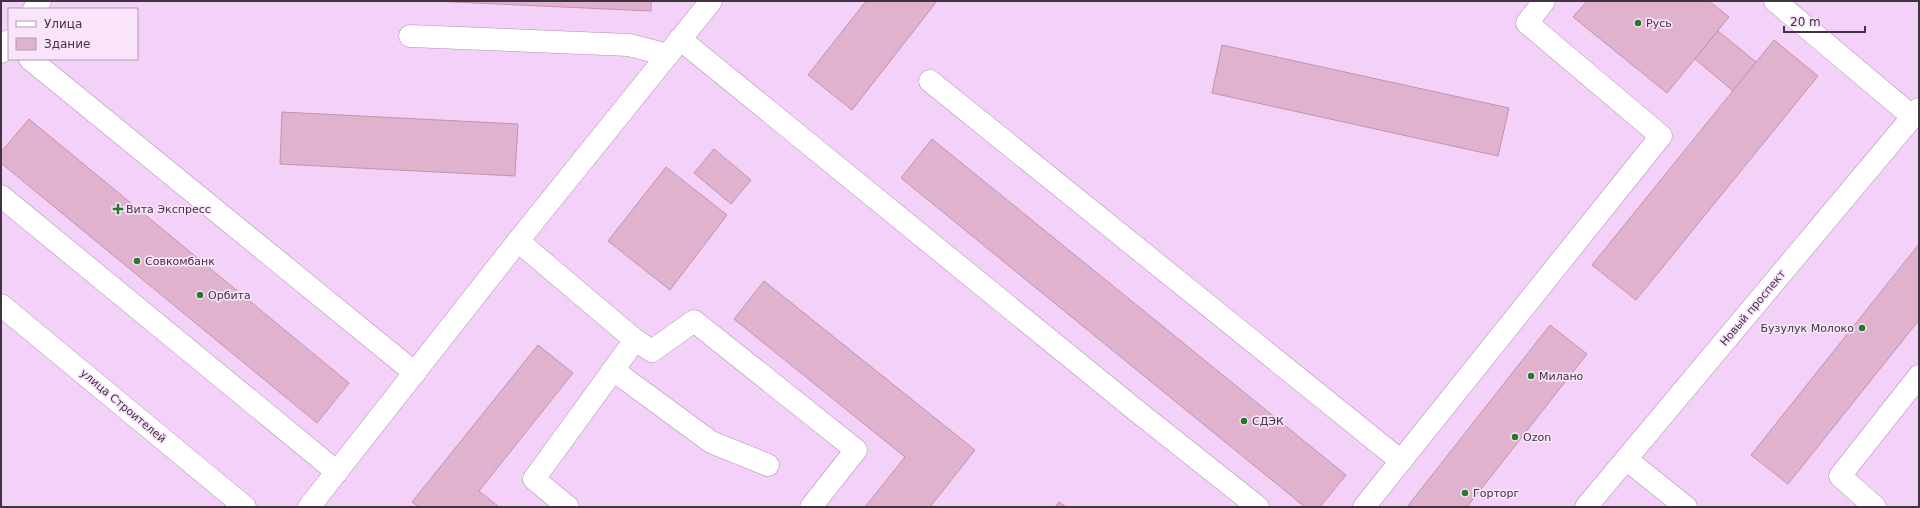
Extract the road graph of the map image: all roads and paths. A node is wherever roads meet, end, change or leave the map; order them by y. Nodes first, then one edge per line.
1 (711, 1) edge
2 (1544, 1) edge
3 (1775, 1) edge
4 (410, 36) dead end
5 (8, 42) edge
6 (674, 47) junction
7 (1, 52) edge
8 (31, 60) edge
9 (930, 81) dead end
10 (1916, 113) edge
11 (1, 196) edge
12 (518, 241) junction
13 (1, 305) edge
14 (635, 340) junction
15 (613, 370) junction
16 (415, 373) junction
17 (1919, 376) edge
18 (1626, 459) junction
19 (1401, 461) junction
20 (768, 465) dead end
21 (337, 472) junction
22 (245, 507) edge
23 (309, 507) edge
24 (568, 507) edge
25 (811, 507) edge
26 (1258, 507) edge
27 (1364, 507) edge
28 (1586, 507) edge
29 (1686, 507) edge
30 (1875, 507) edge

1 - 6 street
2 - 19 street
3 - 10 street
4 - 6 street
5 - 7 street
6 - 12 street
6 - 26 street
8 - 16 street
9 - 19 street
10 - 18 street, Новый проспект
11 - 21 street
12 - 14 street
12 - 16 street
13 - 22 street, улица Строителей
14 - 15 street
14 - 25 street
15 - 20 street
15 - 24 street
16 - 21 street
17 - 30 street
18 - 28 street, Новый проспект
18 - 29 street
19 - 27 street
21 - 23 street

